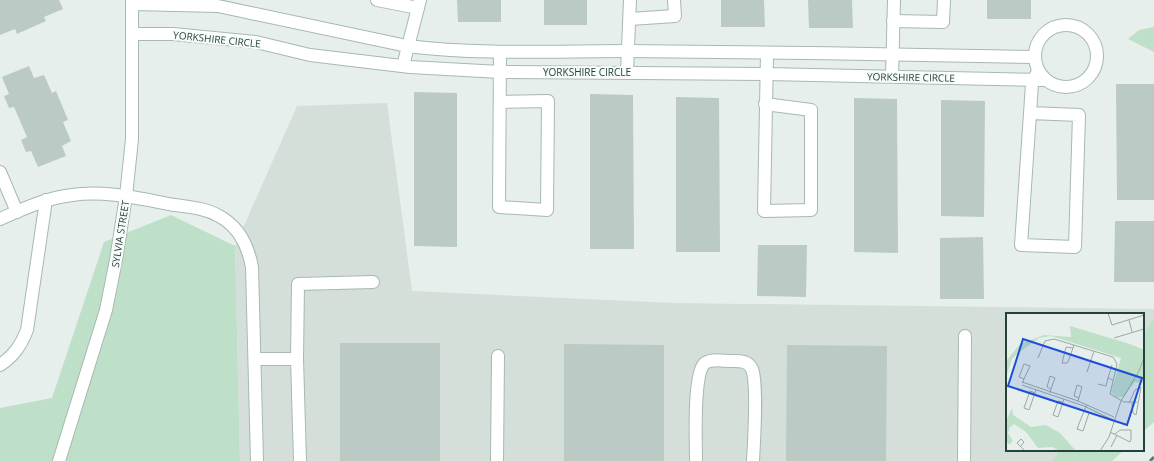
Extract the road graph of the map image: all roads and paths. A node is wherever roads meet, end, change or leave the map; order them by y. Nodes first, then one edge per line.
1 (377, 0) edge
2 (630, 0) edge
3 (674, 0) edge
4 (894, 0) edge
5 (944, 0) edge
6 (132, 2) edge
7 (419, 4) edge
8 (630, 19) junction
9 (893, 21) junction
10 (132, 34) junction
11 (407, 46) junction
12 (500, 52) junction
13 (628, 52) junction
14 (767, 54) junction
15 (892, 54) junction
16 (1034, 57) junction
17 (403, 66) junction
18 (500, 72) junction
19 (627, 72) junction
20 (766, 74) junction
21 (892, 76) junction
22 (1039, 77) junction
23 (501, 102) junction
24 (765, 104) junction
25 (1030, 113) junction
26 (0, 172) edge
27 (126, 196) junction
28 (46, 200) junction
29 (16, 212) junction
30 (0, 219) edge
31 (373, 282) dead end
32 (965, 336) dead end
33 (498, 356) dead end
34 (255, 359) junction
35 (297, 359) junction
36 (0, 365) edge
37 (59, 461) edge
38 (257, 461) edge
39 (300, 461) edge
40 (497, 461) edge
41 (696, 461) edge
42 (753, 461) edge
43 (964, 461) edge

1 - 7 street
2 - 8 street
3 - 8 street
4 - 9 street
5 - 9 street
6 - 10 street, SYLVIA STREET
6 - 11 street, YORKSHIRE CIRCLE
7 - 11 street
8 - 13 street
9 - 15 street
10 - 17 street, YORKSHIRE CIRCLE
10 - 27 street, SYLVIA STREET
11 - 12 street, YORKSHIRE CIRCLE
11 - 17 street
12 - 13 street, YORKSHIRE CIRCLE
12 - 18 street
13 - 14 street, YORKSHIRE CIRCLE
13 - 19 street
14 - 15 street, YORKSHIRE CIRCLE
14 - 20 street
15 - 16 street, YORKSHIRE CIRCLE
15 - 21 street
16 - 22 street
16 - 22 street
17 - 18 street, YORKSHIRE CIRCLE
18 - 19 street, YORKSHIRE CIRCLE
18 - 23 street
19 - 20 street, YORKSHIRE CIRCLE
20 - 21 street, YORKSHIRE CIRCLE
20 - 24 street
21 - 22 street, YORKSHIRE CIRCLE
22 - 25 street
23 - 23 street
24 - 24 street
25 - 25 street
26 - 29 street
27 - 28 street
27 - 34 street
27 - 37 street, SYLVIA STREET
28 - 29 street
28 - 36 street
29 - 30 street
31 - 35 street
32 - 43 street
33 - 40 street
34 - 35 street
34 - 38 street
35 - 39 street
41 - 42 street

